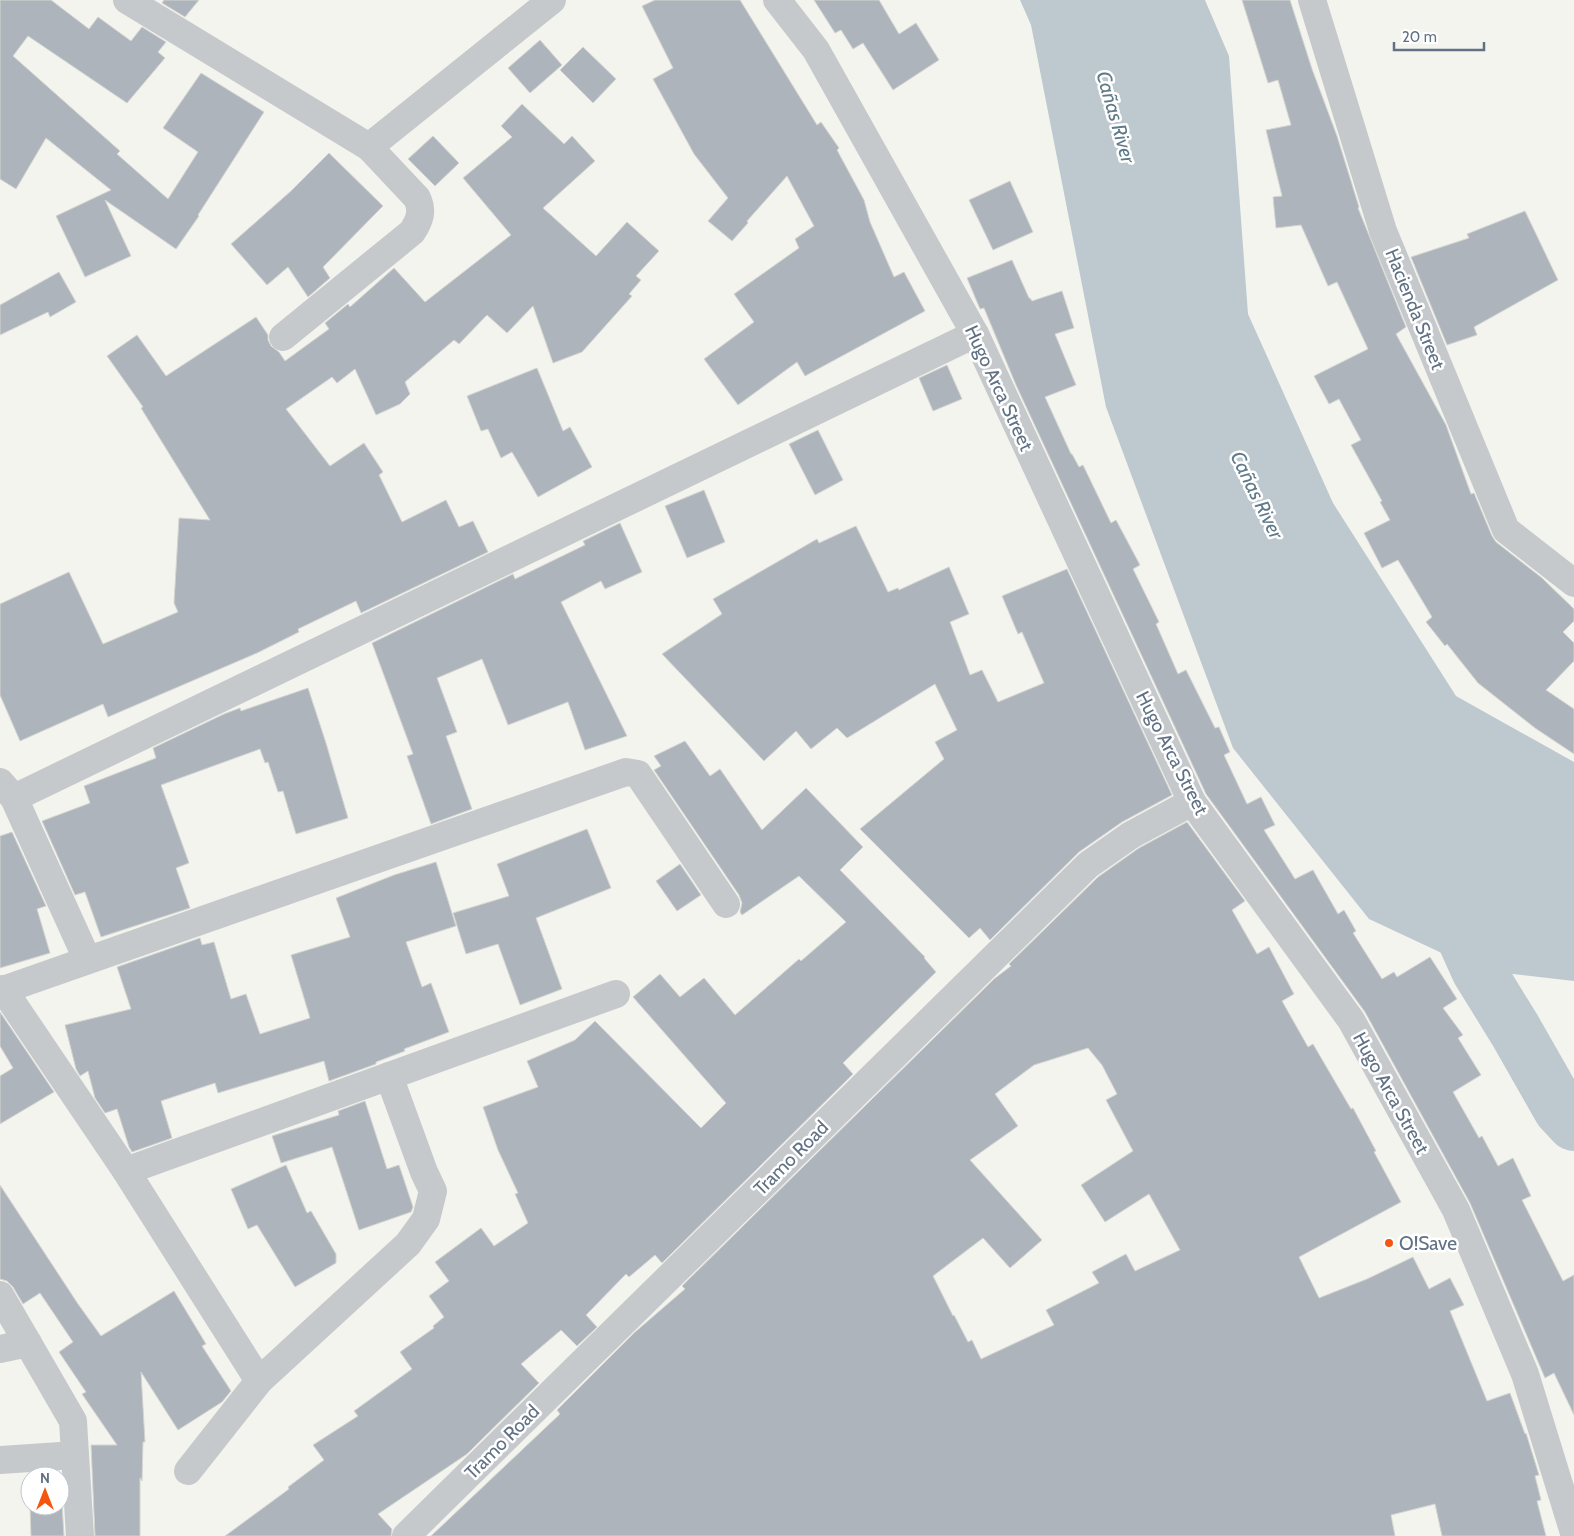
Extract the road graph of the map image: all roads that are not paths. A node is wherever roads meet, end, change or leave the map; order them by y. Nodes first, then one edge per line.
1 (127, 0) edge
2 (552, 0) edge
3 (777, 0) edge
4 (1312, 0) edge
5 (369, 147) junction
6 (975, 334) junction
7 (283, 337) dead end
8 (1574, 583) edge
9 (7, 790) edge
10 (1192, 802) junction
11 (726, 904) dead end
12 (87, 959) junction
13 (2, 990) edge
14 (616, 994) dead end
15 (390, 1076) junction
16 (126, 1171) junction
17 (0, 1295) edge
18 (28, 1343) junction
19 (0, 1349) edge
20 (259, 1381) junction
21 (75, 1455) junction
22 (0, 1460) edge
23 (188, 1471) dead end
24 (1574, 1533) edge
25 (80, 1536) edge
26 (406, 1536) edge

1 - 5 street
2 - 5 street
3 - 6 street, Hugo Arca Street
4 - 8 street, Hacienda Street
5 - 7 street
6 - 9 street
6 - 10 street, Hugo Arca Street
9 - 12 street
10 - 24 street, Hugo Arca Street
10 - 26 street, Tramo Road
11 - 12 street
12 - 13 street
13 - 16 street
14 - 15 street
15 - 16 street
15 - 20 street
16 - 20 street
17 - 18 street
18 - 19 street
18 - 21 street
20 - 23 street
21 - 22 street
21 - 25 street

